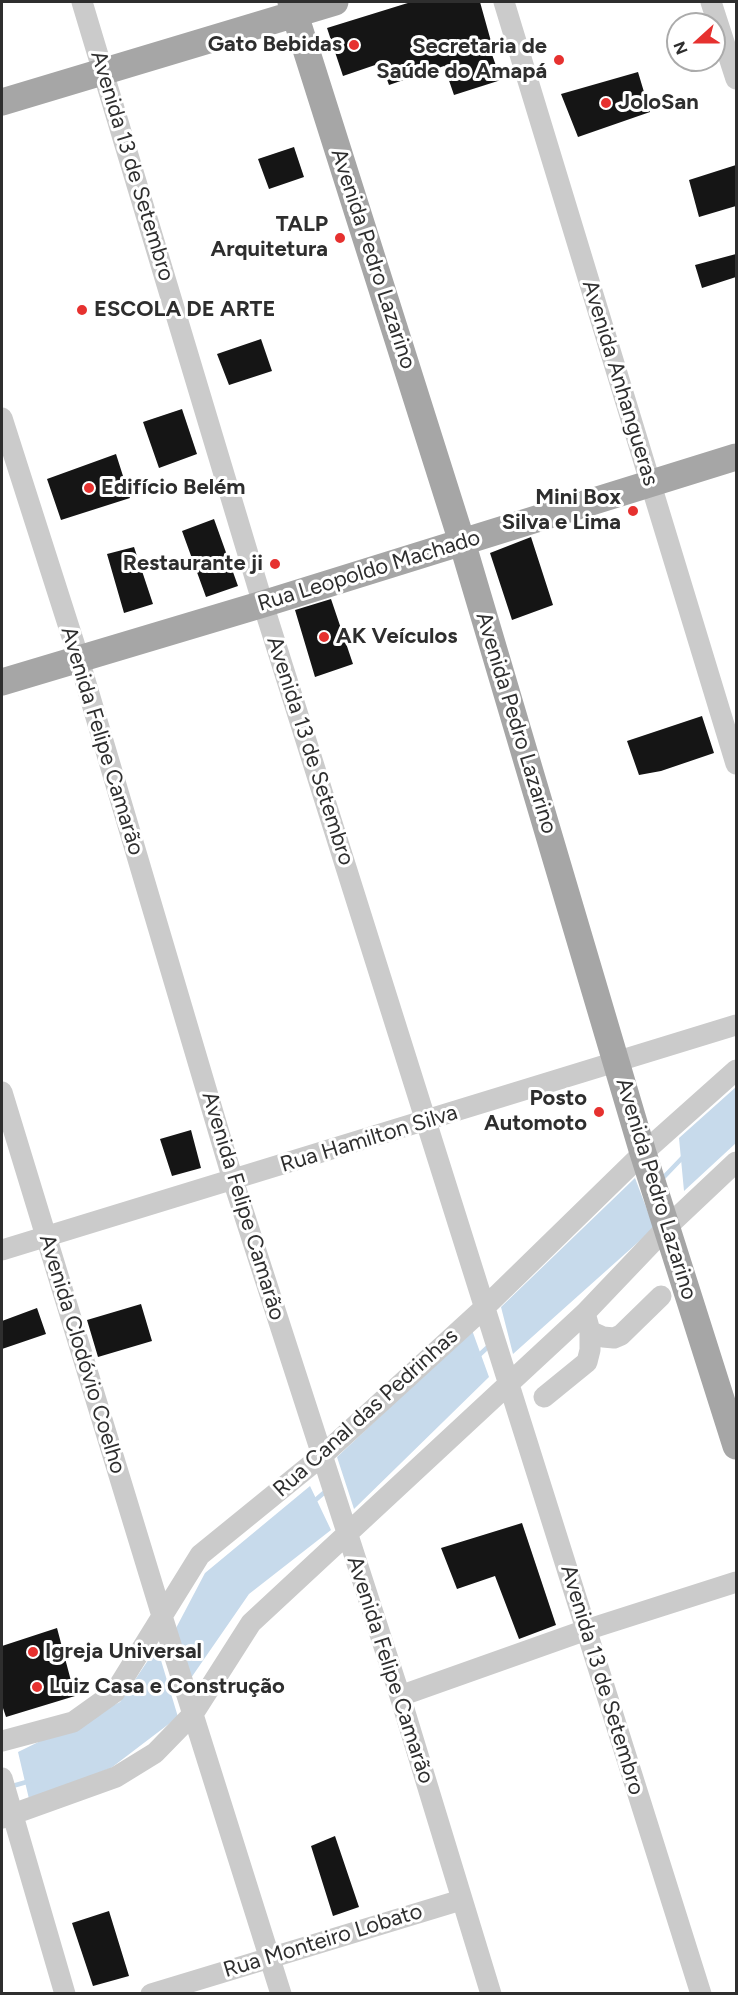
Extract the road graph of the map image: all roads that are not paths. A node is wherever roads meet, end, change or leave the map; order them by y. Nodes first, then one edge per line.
1 (82, 2) edge
2 (335, 2) edge
3 (504, 2) edge
4 (711, 2) edge
5 (293, 7) edge
6 (104, 71) junction
7 (736, 79) edge
8 (2, 102) edge
9 (2, 418) edge
10 (736, 457) edge
11 (651, 485) junction
12 (462, 542) junction
13 (263, 604) junction
14 (79, 660) junction
15 (2, 682) edge
16 (736, 764) edge
17 (736, 1025) edge
18 (617, 1063) junction
19 (736, 1070) edge
20 (2, 1092) edge
21 (427, 1121) junction
22 (643, 1153) junction
23 (736, 1162) edge
24 (233, 1180) junction
25 (668, 1226) junction
26 (46, 1236) junction
27 (2, 1250) edge
28 (661, 1296) dead end
29 (488, 1317) junction
30 (587, 1322) junction
31 (507, 1375) junction
32 (544, 1397) dead end
33 (736, 1446) edge
34 (325, 1462) junction
35 (345, 1528) junction
36 (736, 1582) edge
37 (162, 1616) junction
38 (586, 1630) junction
39 (400, 1696) junction
40 (191, 1708) junction
41 (2, 1741) edge
42 (2, 1778) edge
43 (8, 1811) edge
44 (461, 1900) junction
45 (269, 1957) junction
46 (65, 1994) edge
47 (151, 1994) edge
48 (281, 1994) edge
49 (490, 1994) edge
50 (702, 1994) edge

1 - 6 street, Avenida 13 de Setembro
2 - 5 main road
3 - 11 street, Avenida Anhangueras
4 - 7 street
5 - 6 main road
5 - 12 main road, Avenida Pedro Lazarino
6 - 8 main road
6 - 13 street, Avenida 13 de Setembro
9 - 14 street, Avenida Felipe Camarão
10 - 11 main road, Rua Leopoldo Machado
11 - 12 main road, Rua Leopoldo Machado
11 - 16 street, Avenida Anhangueras
12 - 13 main road, Rua Leopoldo Machado
12 - 18 main road, Avenida Pedro Lazarino
13 - 14 main road, Rua Leopoldo Machado
13 - 21 street, Avenida 13 de Setembro
14 - 15 main road, Rua Leopoldo Machado
14 - 24 street, Avenida Felipe Camarão
17 - 18 street, Rua Hamilton Silva
18 - 21 street, Rua Hamilton Silva
18 - 22 main road, Avenida Pedro Lazarino
19 - 22 street, Rua Canal das Pedrinhas
20 - 26 street, Avenida Clodóvio Coelho
21 - 24 street, Rua Hamilton Silva
21 - 29 street, Avenida 13 de Setembro
22 - 25 main road, Avenida Pedro Lazarino
22 - 29 street, Rua Canal das Pedrinhas
23 - 25 street
24 - 26 street, Rua Hamilton Silva
24 - 34 street, Avenida Felipe Camarão
25 - 30 street
25 - 33 main road, Avenida Pedro Lazarino
26 - 27 street, Rua Hamilton Silva
26 - 37 street, Avenida Clodóvio Coelho
28 - 30 street
29 - 31 street, Avenida 13 de Setembro
29 - 34 street, Rua Canal das Pedrinhas
30 - 31 street
30 - 32 street
31 - 35 street
31 - 38 street, Avenida 13 de Setembro
34 - 35 street, Avenida Felipe Camarão
34 - 37 street, Rua Canal das Pedrinhas
35 - 39 street, Avenida Felipe Camarão
35 - 40 street
36 - 38 street
37 - 40 street, Avenida Clodóvio Coelho
37 - 41 street, Rua Canal das Pedrinhas
38 - 39 street
38 - 50 street, Avenida 13 de Setembro
39 - 44 street, Avenida Felipe Camarão
40 - 43 street
40 - 45 street
42 - 43 street
43 - 46 street
44 - 45 street, Rua Monteiro Lobato
44 - 49 street, Avenida Felipe Camarão
45 - 47 street, Rua Monteiro Lobato
45 - 48 street

